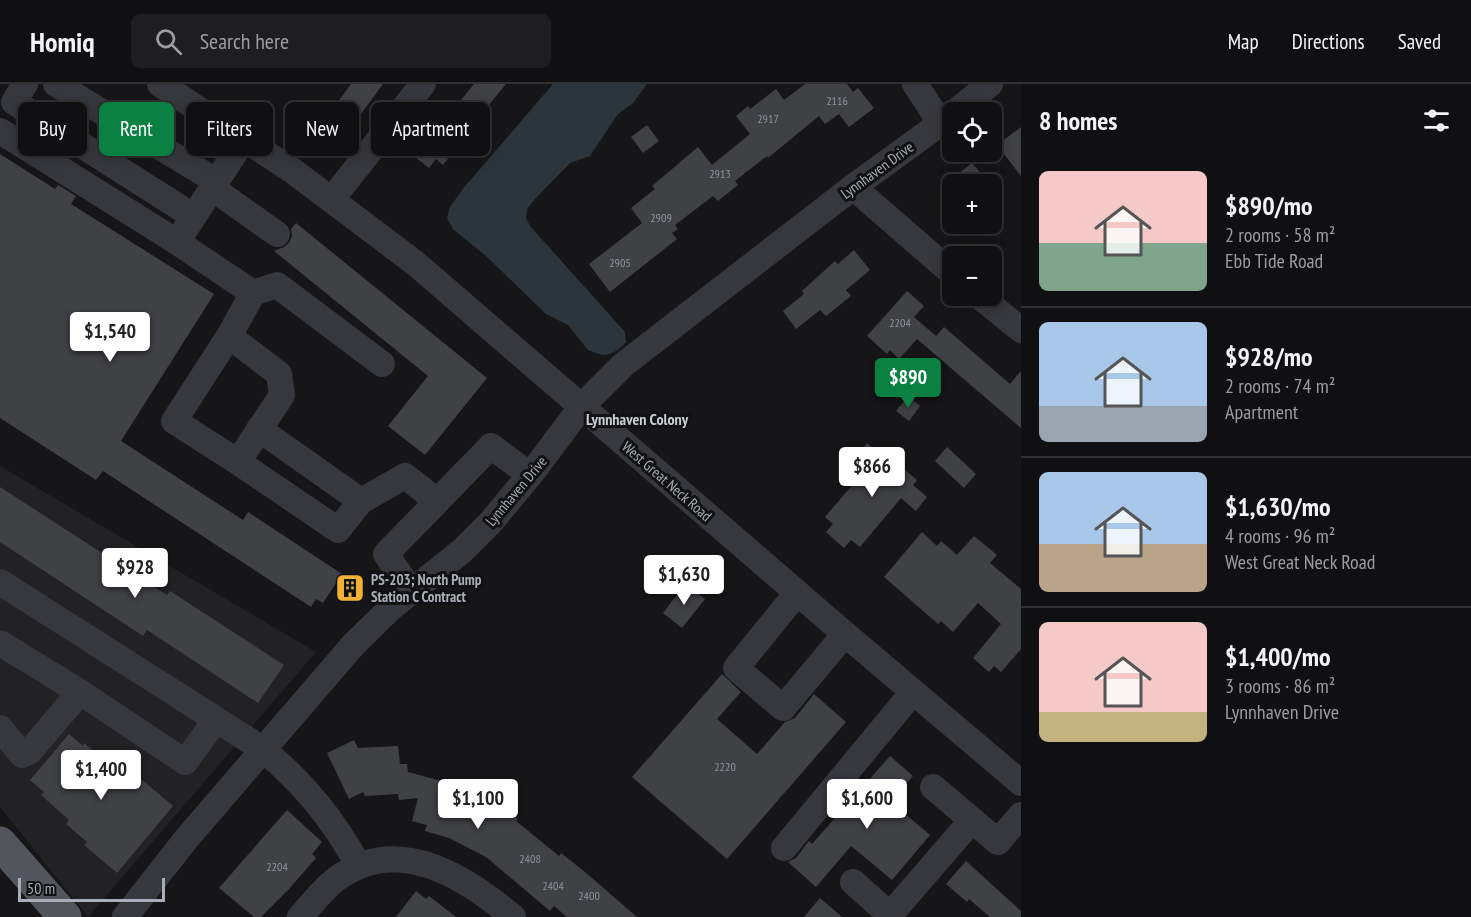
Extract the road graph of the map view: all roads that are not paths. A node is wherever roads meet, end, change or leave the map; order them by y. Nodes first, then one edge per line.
1 (56, 84) edge
2 (160, 84) edge
3 (423, 84) edge
4 (915, 84) edge
5 (990, 84) edge
6 (20, 93) edge
7 (197, 95) edge
8 (968, 102) edge
9 (942, 109) edge
10 (942, 123) edge
11 (0, 126) edge
12 (0, 131) edge
13 (233, 156) edge
14 (269, 156) edge
15 (214, 185) junction
16 (853, 187) junction
17 (332, 199) junction
18 (193, 216) junction
19 (277, 234) dead end
20 (177, 242) junction
21 (942, 264) edge
22 (253, 293) junction
23 (991, 306) edge
24 (1021, 330) edge
25 (229, 336) junction
26 (382, 364) dead end
27 (582, 406) junction
28 (259, 429) junction
29 (238, 462) junction
30 (530, 475) junction
31 (361, 501) junction
32 (437, 501) junction
33 (0, 582) edge
34 (411, 591) junction
35 (797, 593) junction
36 (845, 634) junction
37 (0, 643) edge
38 (80, 692) junction
39 (914, 692) junction
40 (216, 720) junction
41 (0, 728) edge
42 (264, 750) junction
43 (1021, 783) edge
44 (933, 787) dead end
45 (1021, 815) edge
46 (972, 820) junction
47 (0, 843) edge
48 (783, 848) dead end
49 (359, 866) junction
50 (853, 882) dead end
51 (891, 916) edge
52 (64, 917) edge
53 (126, 917) edge
54 (300, 917) edge
55 (513, 917) edge

1 - 15 street
2 - 7 street, West Great Neck Road
3 - 17 street
4 - 9 street
5 - 8 street, Lynnhaven Drive
6 - 11 street
6 - 18 street
10 - 16 street, Lynnhaven Drive
12 - 20 street
13 - 15 street
14 - 17 street, West Great Neck Road
15 - 18 street
15 - 19 street
16 - 21 street
16 - 27 street, Lynnhaven Drive
17 - 27 street, West Great Neck Road
18 - 20 street
20 - 22 street
22 - 25 street
22 - 26 street
23 - 24 street
25 - 28 street
25 - 29 street
27 - 30 street, Lynnhaven Drive
27 - 35 street, West Great Neck Road
28 - 29 street
28 - 31 street
29 - 31 street
30 - 32 street
30 - 34 street, Lynnhaven Drive
31 - 32 street
32 - 34 street
33 - 40 street
34 - 42 street, Lynnhaven Drive
35 - 36 street, West Great Neck Road
35 - 36 street
36 - 39 street, West Great Neck Road
37 - 38 street
38 - 40 street
38 - 41 street
39 - 43 street, West Great Neck Road
39 - 48 street
40 - 42 street
42 - 49 street
42 - 53 street, Lynnhaven Drive
44 - 46 street
45 - 46 street
46 - 51 street
47 - 52 main road
49 - 54 street
49 - 55 street
50 - 51 street

